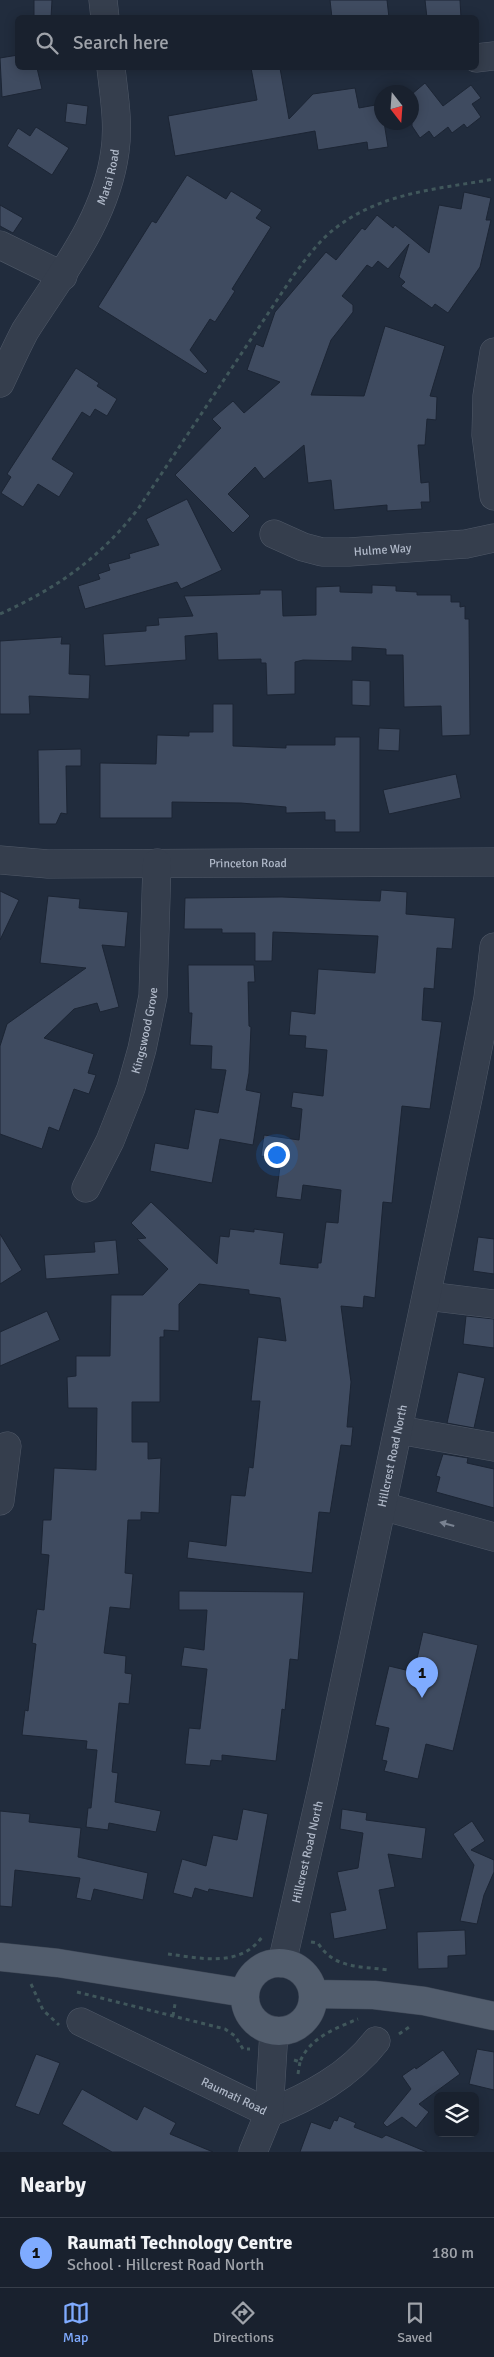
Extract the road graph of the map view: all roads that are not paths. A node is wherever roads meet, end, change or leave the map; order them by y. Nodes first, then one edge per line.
1 (103, 0) edge
2 (105, 15) edge
3 (494, 56) edge
4 (479, 58) edge
5 (111, 70) edge
6 (0, 245) edge
7 (63, 276) junction
8 (494, 352) edge
9 (0, 383) edge
10 (494, 496) edge
11 (274, 534) dead end
12 (494, 538) edge
13 (0, 860) edge
14 (494, 862) edge
15 (157, 863) junction
16 (494, 947) edge
17 (86, 1188) dead end
18 (427, 1296) junction
19 (494, 1304) edge
20 (399, 1430) junction
21 (7, 1446) dead end
22 (494, 1447) edge
23 (0, 1501) edge
24 (382, 1506) junction
25 (494, 1537) edge
26 (0, 1957) edge
27 (282, 1963) junction
28 (244, 1993) junction
29 (313, 1994) junction
30 (494, 2016) edge
31 (74, 2026) road end
32 (274, 2031) junction
33 (386, 2039) road end
34 (269, 2113) junction
35 (253, 2152) edge

1 - 2 street
3 - 4 street
5 - 7 street, Matai Road
6 - 7 street
7 - 9 street, Matai Road
8 - 10 street
11 - 12 street, Hulme Way
13 - 15 street, Princeton Road
14 - 15 street, Princeton Road
15 - 17 street, Kingswood Grove
16 - 18 street, Hillcrest Road North
18 - 19 street
18 - 20 street, Hillcrest Road North
20 - 22 street
20 - 24 street, Hillcrest Road North
21 - 23 street
25 -> 24 street
24 - 27 street, Hillcrest Road North
26 - 28 main road
27 - 28 main road
27 - 29 main road
28 - 32 main road
29 - 30 main road
29 - 32 main road
31 - 34 street, Raumati Road
32 - 34 street
33 - 34 street, Raumati Road
34 - 35 street

